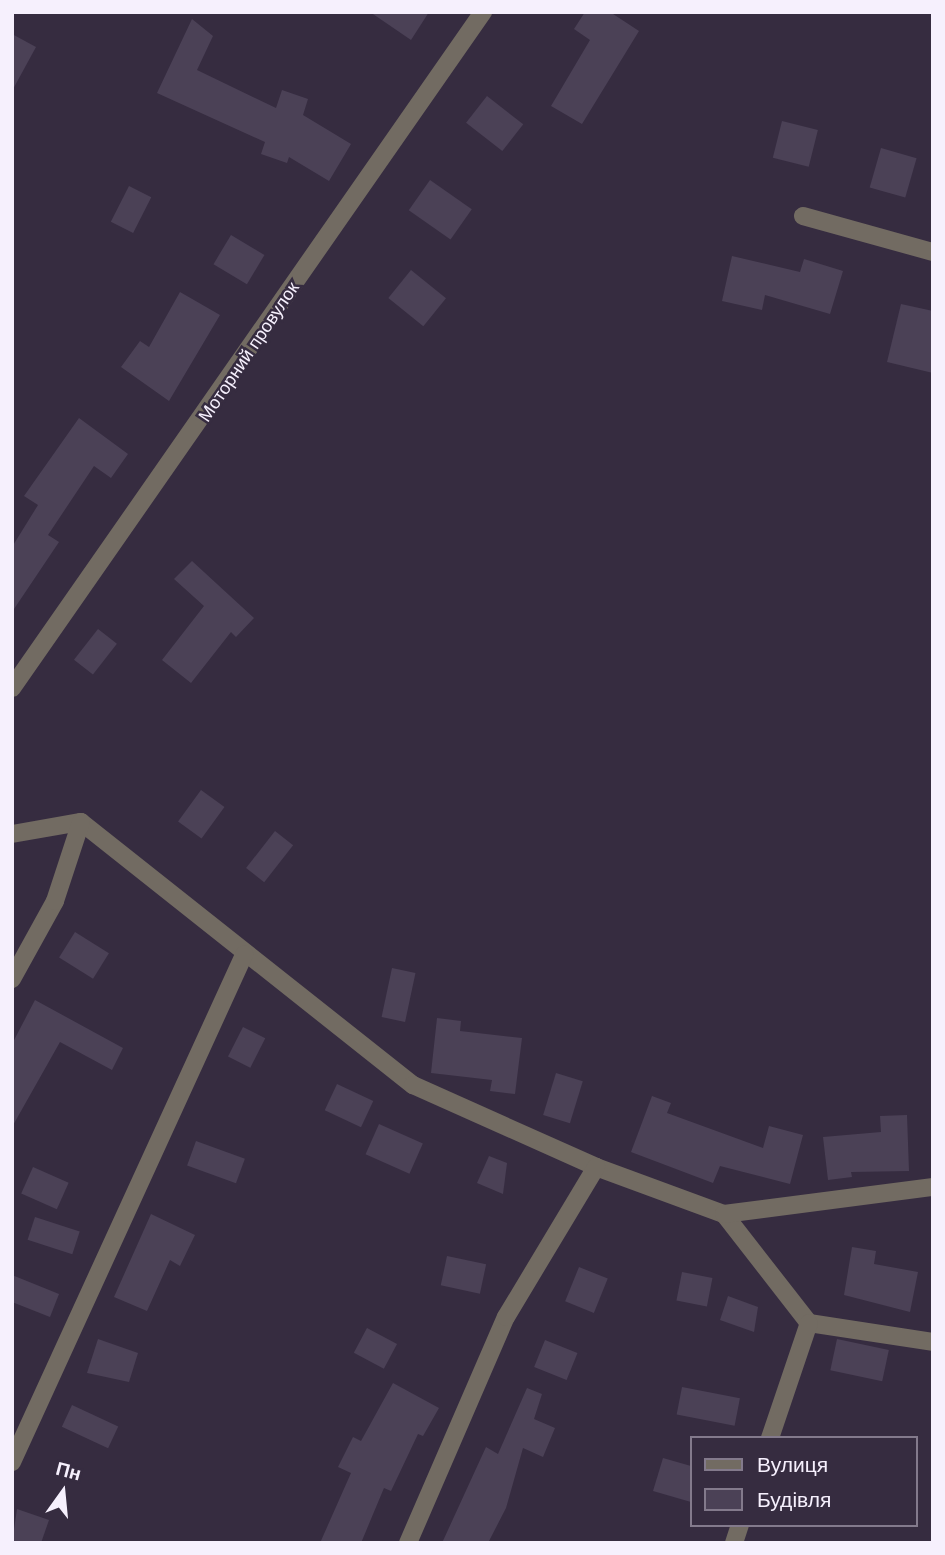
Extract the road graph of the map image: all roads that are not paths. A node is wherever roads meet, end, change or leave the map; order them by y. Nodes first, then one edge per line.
1 (483, 12) edge
2 (803, 216) dead end
3 (933, 252) edge
4 (12, 688) edge
5 (81, 822) junction
6 (12, 834) edge
7 (244, 955) junction
8 (12, 979) edge
9 (596, 1167) junction
10 (933, 1187) edge
11 (724, 1214) junction
12 (809, 1323) junction
13 (933, 1342) edge
14 (771, 1436) edge
15 (12, 1462) edge
16 (408, 1543) edge

1 - 4 street, Моторний провулок
2 - 3 street
5 - 6 street
5 - 7 street
5 - 8 street
7 - 9 street
7 - 15 street
9 - 11 street
9 - 16 street
10 - 11 street
11 - 12 street
12 - 13 street
12 - 14 street

